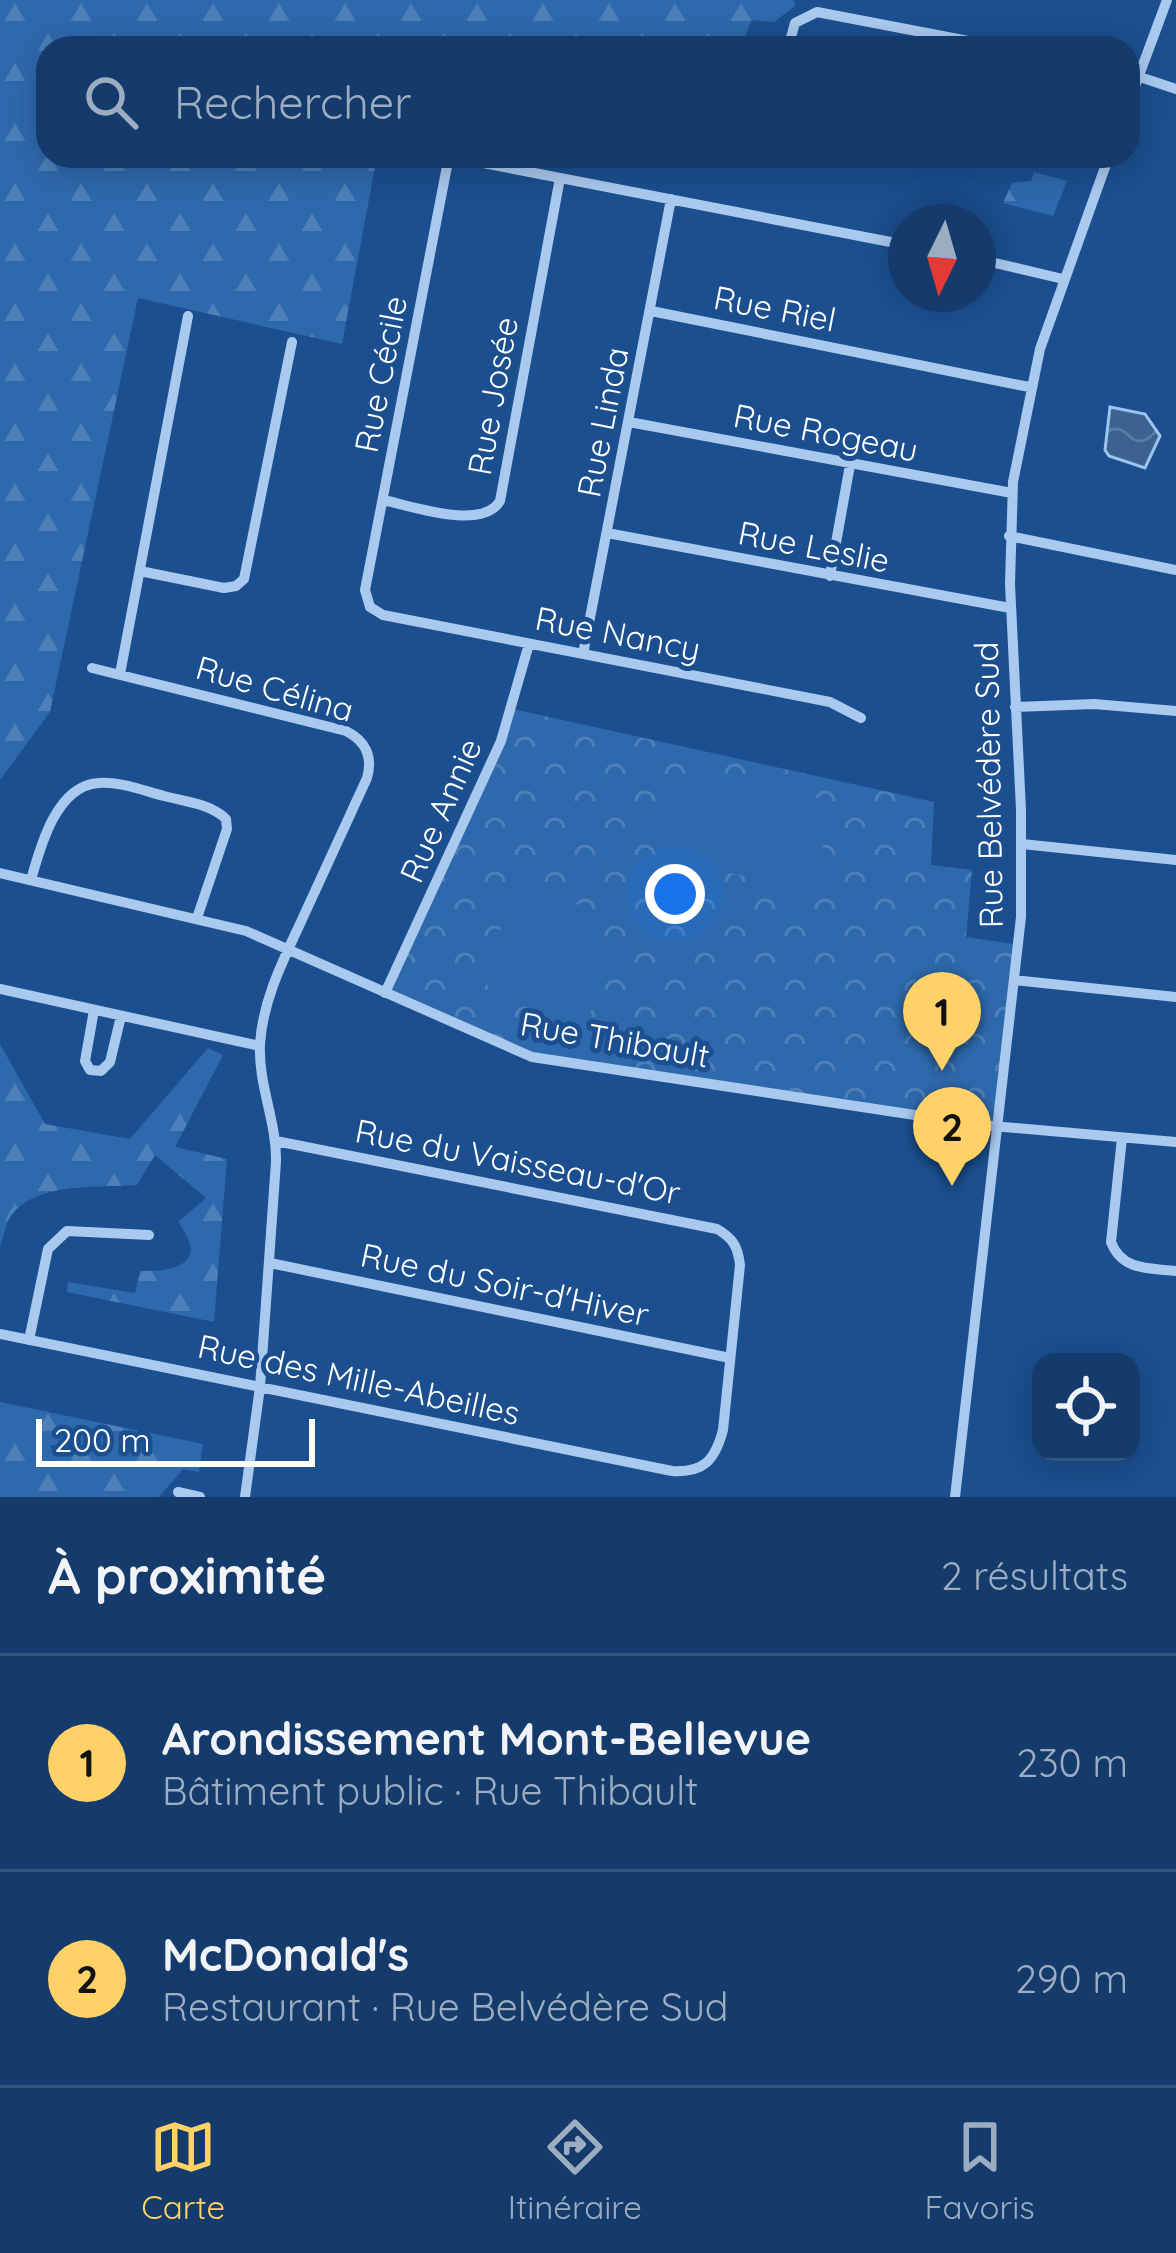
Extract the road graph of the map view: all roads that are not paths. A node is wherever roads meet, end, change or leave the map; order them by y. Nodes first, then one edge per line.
1 (1167, 0) edge
2 (789, 36) edge
3 (945, 36) edge
4 (1140, 59) edge
5 (1140, 76) edge
6 (1176, 89) edge
7 (446, 168) edge
8 (509, 168) edge
9 (1105, 168) edge
10 (560, 178) junction
11 (671, 200) junction
12 (888, 242) edge
13 (996, 263) edge
14 (1063, 279) junction
15 (650, 311) junction
16 (188, 316) dead end
17 (292, 342) dead end
18 (1029, 387) junction
19 (629, 422) junction
20 (850, 465) junction
21 (1012, 493) junction
22 (383, 500) junction
23 (608, 533) junction
24 (1010, 536) junction
25 (1176, 570) edge
26 (140, 571) junction
27 (830, 576) junction
28 (367, 602) joint
29 (1010, 608) junction
30 (529, 644) junction
31 (583, 654) junction
32 (92, 668) dead end
33 (120, 674) junction
34 (1015, 707) junction
35 (1176, 712) edge
36 (861, 718) dead end
37 (1022, 844) junction
38 (1176, 860) edge
39 (0, 873) edge
40 (31, 880) junction
41 (197, 918) junction
42 (288, 950) junction
43 (1015, 980) junction
44 (0, 989) edge
45 (385, 993) junction
46 (1176, 997) edge
47 (94, 1010) junction
48 (121, 1016) junction
49 (260, 1046) junction
50 (998, 1127) junction
51 (1122, 1138) junction
52 (277, 1141) junction
53 (1176, 1142) edge
54 (149, 1235) dead end
55 (270, 1263) junction
56 (1176, 1270) edge
57 (0, 1334) edge
58 (29, 1340) junction
59 (730, 1358) junction
60 (260, 1387) junction
61 (178, 1492) dead end
62 (200, 1497) edge
63 (245, 1497) edge
64 (955, 1497) edge

1 - 4 street
2 - 3 street
5 - 6 street
7 - 22 street, Rue Cécile
8 - 10 street
9 - 14 street, Rue Belvédère Sud
10 - 11 street
10 - 22 street, Rue Josée
11 - 12 street
11 - 15 street, Rue Linda
13 - 14 street
14 - 18 street, Rue Belvédère Sud
15 - 18 street, Rue Riel
15 - 19 street, Rue Linda
16 - 26 street
17 - 26 street
18 - 21 street, Rue Belvédère Sud
19 - 20 street, Rue Rogeau
19 - 23 street, Rue Linda
20 - 21 street, Rue Rogeau
20 - 27 street
21 - 24 street, Rue Belvédère Sud
22 - 28 street, Rue Cécile
23 - 27 street, Rue Leslie
23 - 31 street, Rue Linda
24 - 25 street
24 - 29 street, Rue Belvédère Sud
26 - 33 street
27 - 29 street, Rue Leslie
28 - 30 street, Rue Nancy
29 - 34 street, Rue Belvédère Sud
30 - 31 street, Rue Nancy
30 - 45 street, Rue Annie
31 - 36 street, Rue Nancy
32 - 33 street, Rue Célina
33 - 42 street, Rue Célina
34 - 35 street
34 - 37 street, Rue Belvédère Sud
37 - 38 street
37 - 43 street, Rue Belvédère Sud
39 - 40 street, Rue Thibault
40 - 41 street, Rue Thibault
40 - 41 street
41 - 42 street, Rue Thibault
42 - 45 street, Rue Thibault
42 - 49 street, Rue Célina
43 - 46 street
43 - 50 street, Rue Belvédère Sud
44 - 47 street
45 - 50 street, Rue Thibault
47 - 48 street
47 - 48 street
48 - 49 street
49 - 52 street
50 - 51 street, Rue Thibault
50 - 64 street, Rue Belvédère Sud
51 - 53 street, Rue Thibault
51 - 56 street
52 - 55 street
52 - 59 street, Rue du Vaisseau-d'Or
54 - 58 street
55 - 59 street, Rue du Soir-d'Hiver
55 - 60 street
57 - 58 street, Rue des Mille-Abeilles
58 - 60 street, Rue des Mille-Abeilles
59 - 60 street, Rue des Mille-Abeilles
60 - 63 street
61 - 62 street

